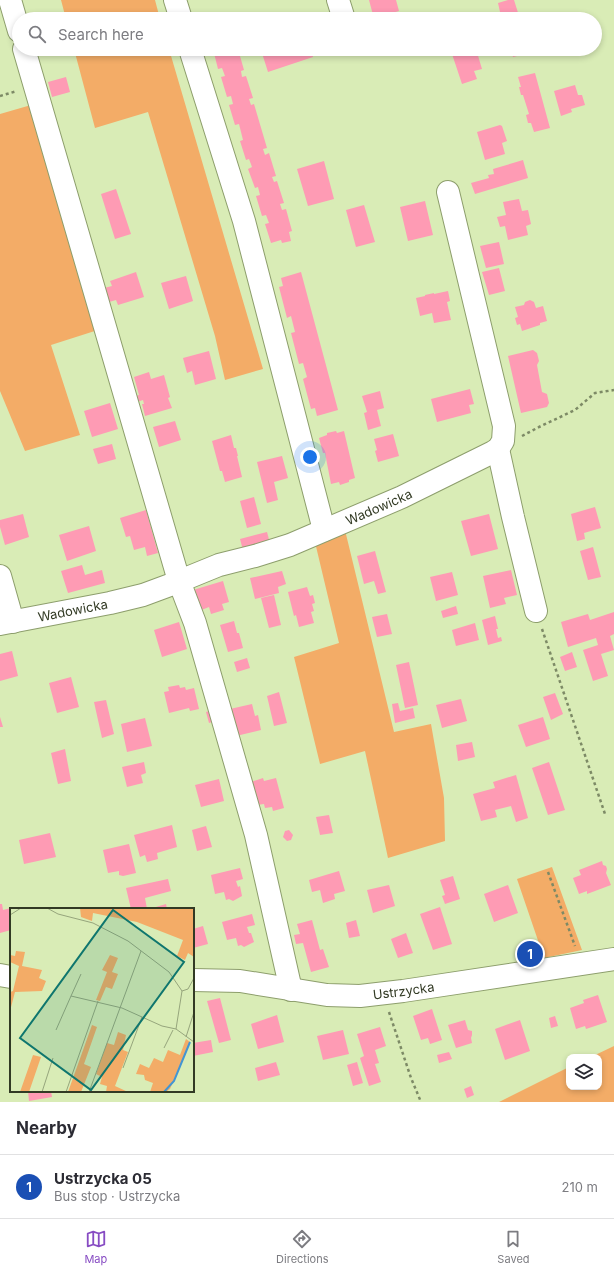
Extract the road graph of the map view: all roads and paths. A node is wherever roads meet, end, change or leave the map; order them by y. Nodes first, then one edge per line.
1 (10, 0) edge
2 (175, 0) edge
3 (338, 0) edge
4 (13, 12) edge
5 (179, 12) edge
6 (342, 12) edge
7 (26, 56) edge
8 (192, 56) edge
9 (448, 192) dead end
10 (614, 390) edge
11 (500, 445) junction
12 (292, 457) dead end
13 (319, 533) junction
14 (0, 576) edge
15 (179, 581) junction
16 (536, 611) joint
17 (6, 623) edge
18 (605, 814) dead end
19 (548, 872) dead end
20 (614, 959) edge
21 (580, 964) junction
22 (0, 975) edge
23 (10, 978) edge
24 (194, 980) edge
25 (291, 990) junction
26 (385, 993) junction
27 (421, 1102) edge

1 - 4 street
2 - 5 street
3 - 6 street
7 - 15 street
8 - 13 street
9 - 11 street
10 - 11 path
11 - 13 street, Wadowicka
11 - 16 street
12 - 13 street
13 - 15 street, Wadowicka
14 - 17 street
15 - 17 street, Wadowicka
15 - 25 street
16 - 18 path
19 - 21 path
20 - 21 street, Ustrzycka
21 - 26 street, Ustrzycka
22 - 23 street
24 - 25 street, Ustrzycka
25 - 26 street, Ustrzycka
26 - 27 path

